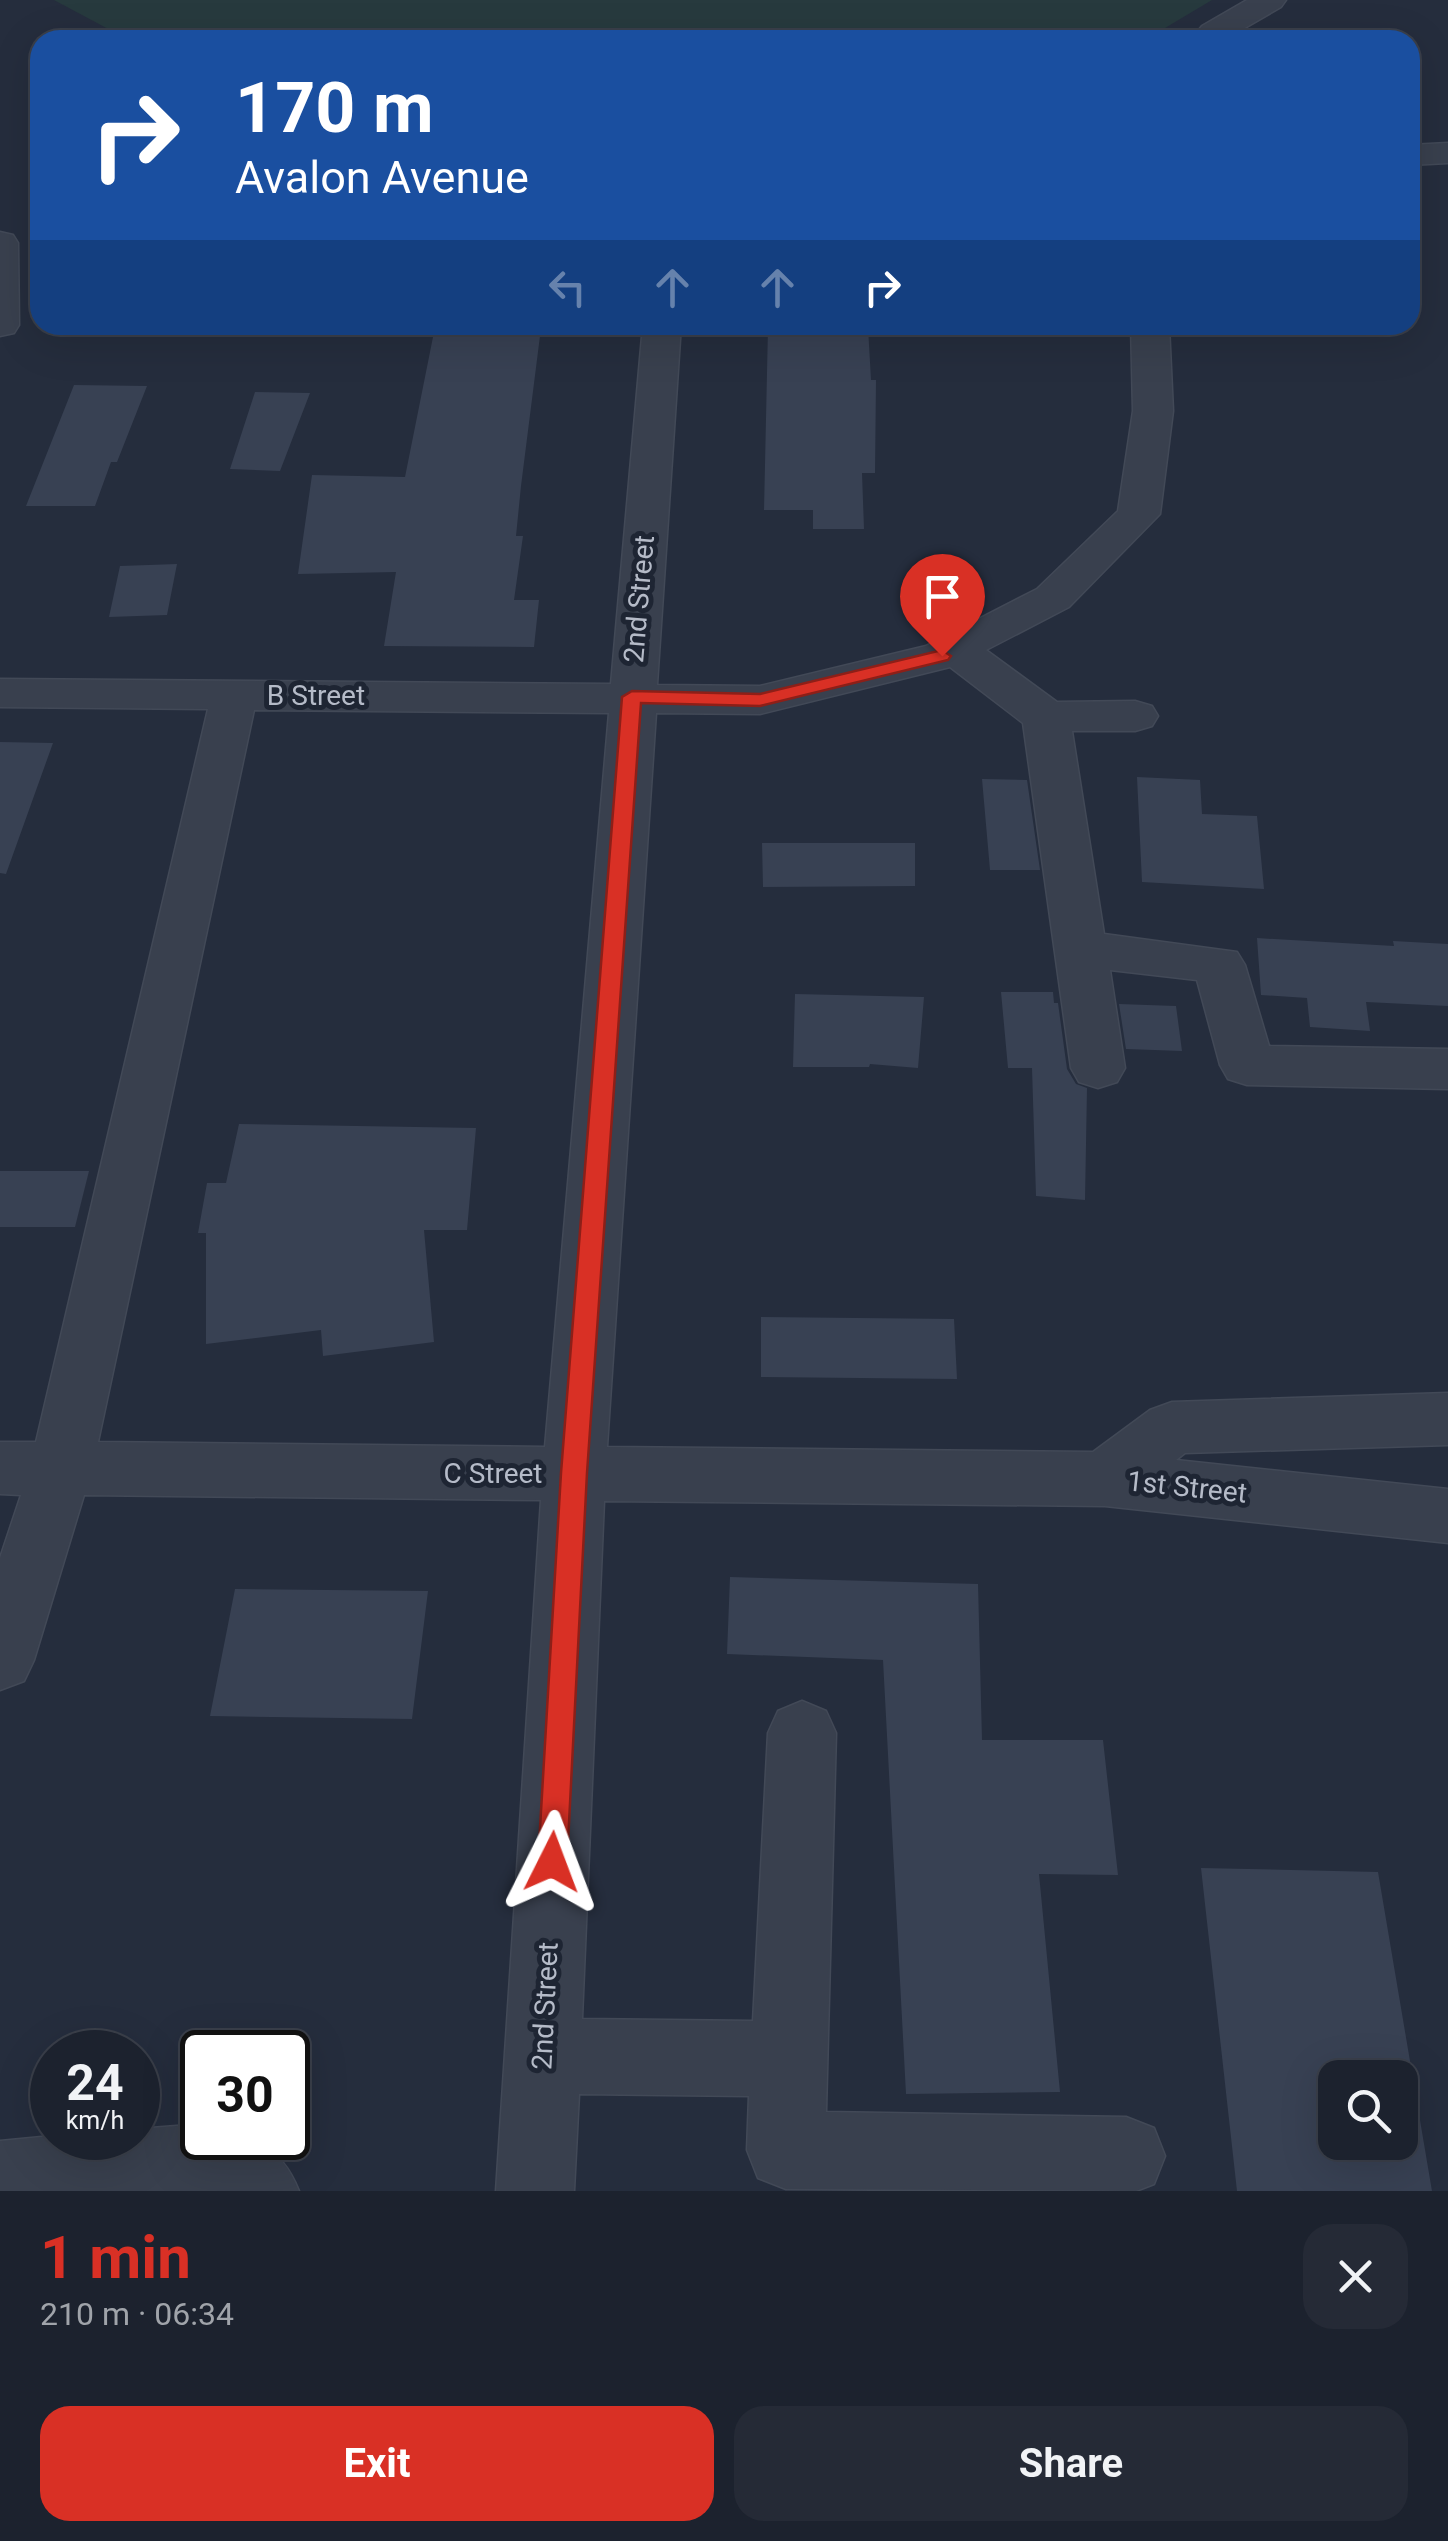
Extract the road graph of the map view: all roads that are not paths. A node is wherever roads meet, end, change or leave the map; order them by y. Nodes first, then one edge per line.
1 (1270, 0) edge
2 (1223, 30) edge
3 (1448, 153) edge
4 (1420, 154) edge
5 (0, 245) edge
6 (30, 246) edge
7 (0, 325) edge
8 (661, 335) edge
9 (1150, 335) edge
10 (954, 649) junction
11 (0, 693) edge
12 (234, 694) junction
13 (632, 697) junction
14 (1135, 716) dead end
15 (1046, 717) junction
16 (1082, 949) junction
17 (1098, 1068) dead end
18 (1448, 1068) edge
19 (1448, 1419) edge
20 (30, 1468) edge
21 (574, 1473) junction
22 (1105, 1479) junction
23 (1448, 1516) edge
24 (0, 1660) edge
25 (802, 1733) dead end
26 (542, 2056) junction
27 (789, 2058) junction
28 (1126, 2156) dead end
29 (0, 2180) edge
30 (260, 2191) edge
31 (535, 2191) edge

1 - 2 street
3 - 4 street
5 - 6 street
5 - 7 street
8 - 13 street, 2nd Street
9 - 10 street, B Street
10 - 13 street, B Street
10 - 15 street
11 - 12 street, B Street
12 - 13 street, B Street
12 - 20 street
13 - 21 street, 2nd Street
14 - 15 street
15 - 16 street
16 - 17 street
16 - 18 street
19 - 22 street, 1st Street
20 - 21 street, C Street
20 - 24 street
21 - 22 street, C Street
21 - 26 street, 2nd Street
22 - 23 street, 1st Street
25 - 27 street
26 - 27 street
26 - 31 street, 2nd Street
27 - 28 street
29 - 30 street

